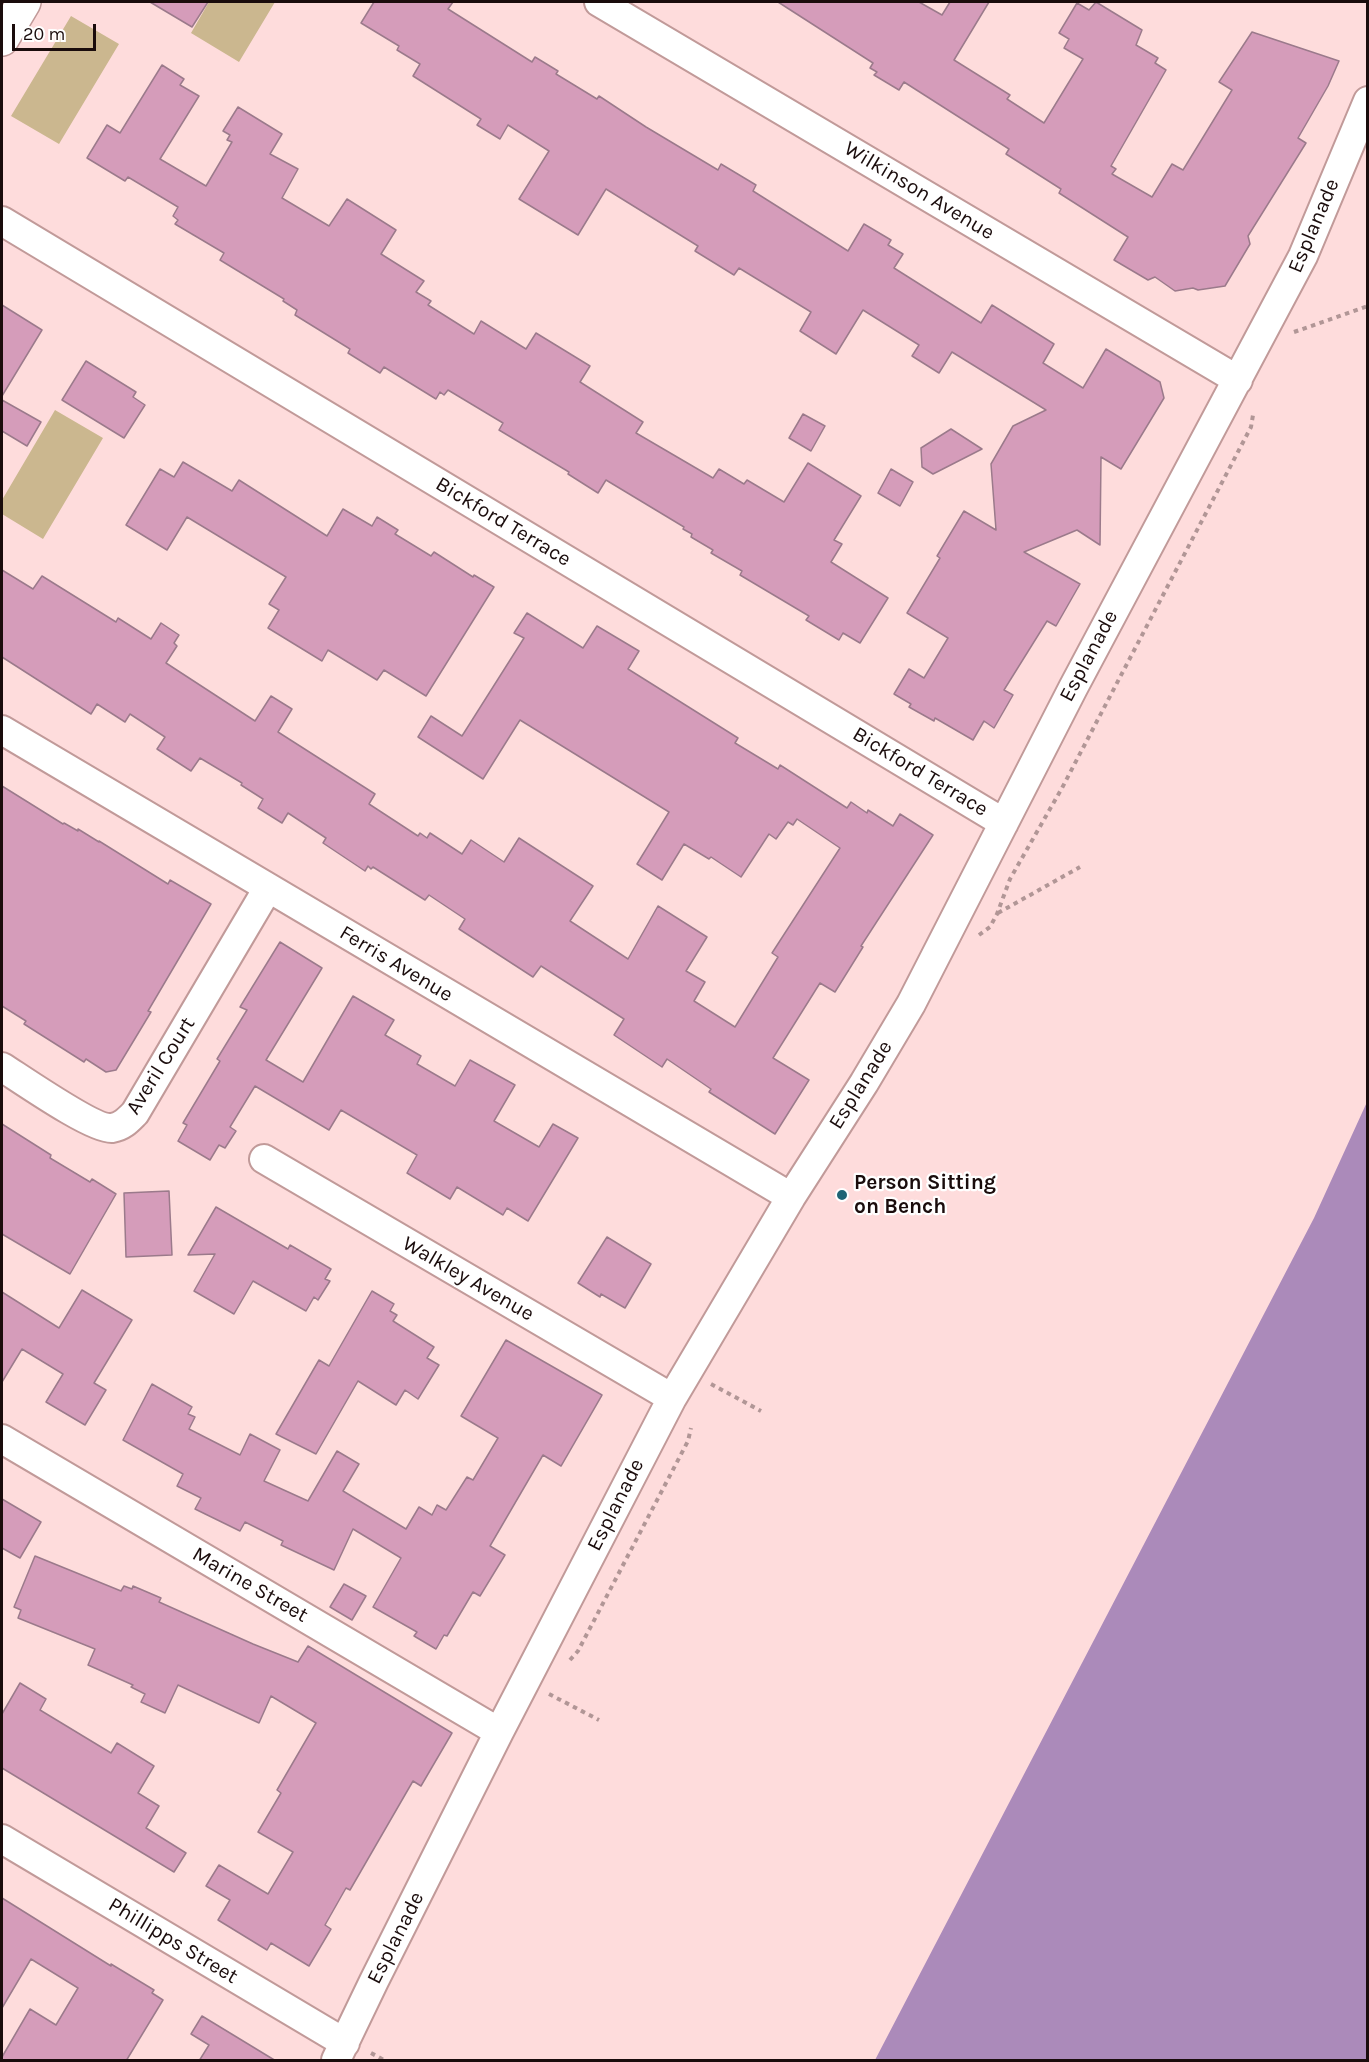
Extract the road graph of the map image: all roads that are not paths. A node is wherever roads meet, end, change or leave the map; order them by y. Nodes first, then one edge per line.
1 (24, 2) edge
2 (599, 2) edge
3 (2, 39) edge
4 (1368, 100) edge
5 (2, 221) edge
6 (1238, 380) junction
7 (2, 730) edge
8 (1004, 823) junction
9 (268, 888) junction
10 (2, 1067) edge
11 (264, 1159) dead end
12 (791, 1197) junction
13 (672, 1398) junction
14 (2, 1439) edge
15 (499, 1732) junction
16 (2, 1839) edge
17 (350, 2052) edge

1 - 3 street
2 - 6 street, Wilkinson Avenue
4 - 6 street, Esplanade
5 - 8 street, Bickford Terrace
6 - 8 street, Esplanade
7 - 9 street, Ferris Avenue
8 - 12 street, Esplanade
9 - 10 street, Averil Court
9 - 12 street, Ferris Avenue
11 - 13 street, Walkley Avenue
12 - 13 street, Esplanade
13 - 15 street, Esplanade
14 - 15 street, Marine Street
15 - 17 street, Esplanade
16 - 17 street, Phillipps Street

